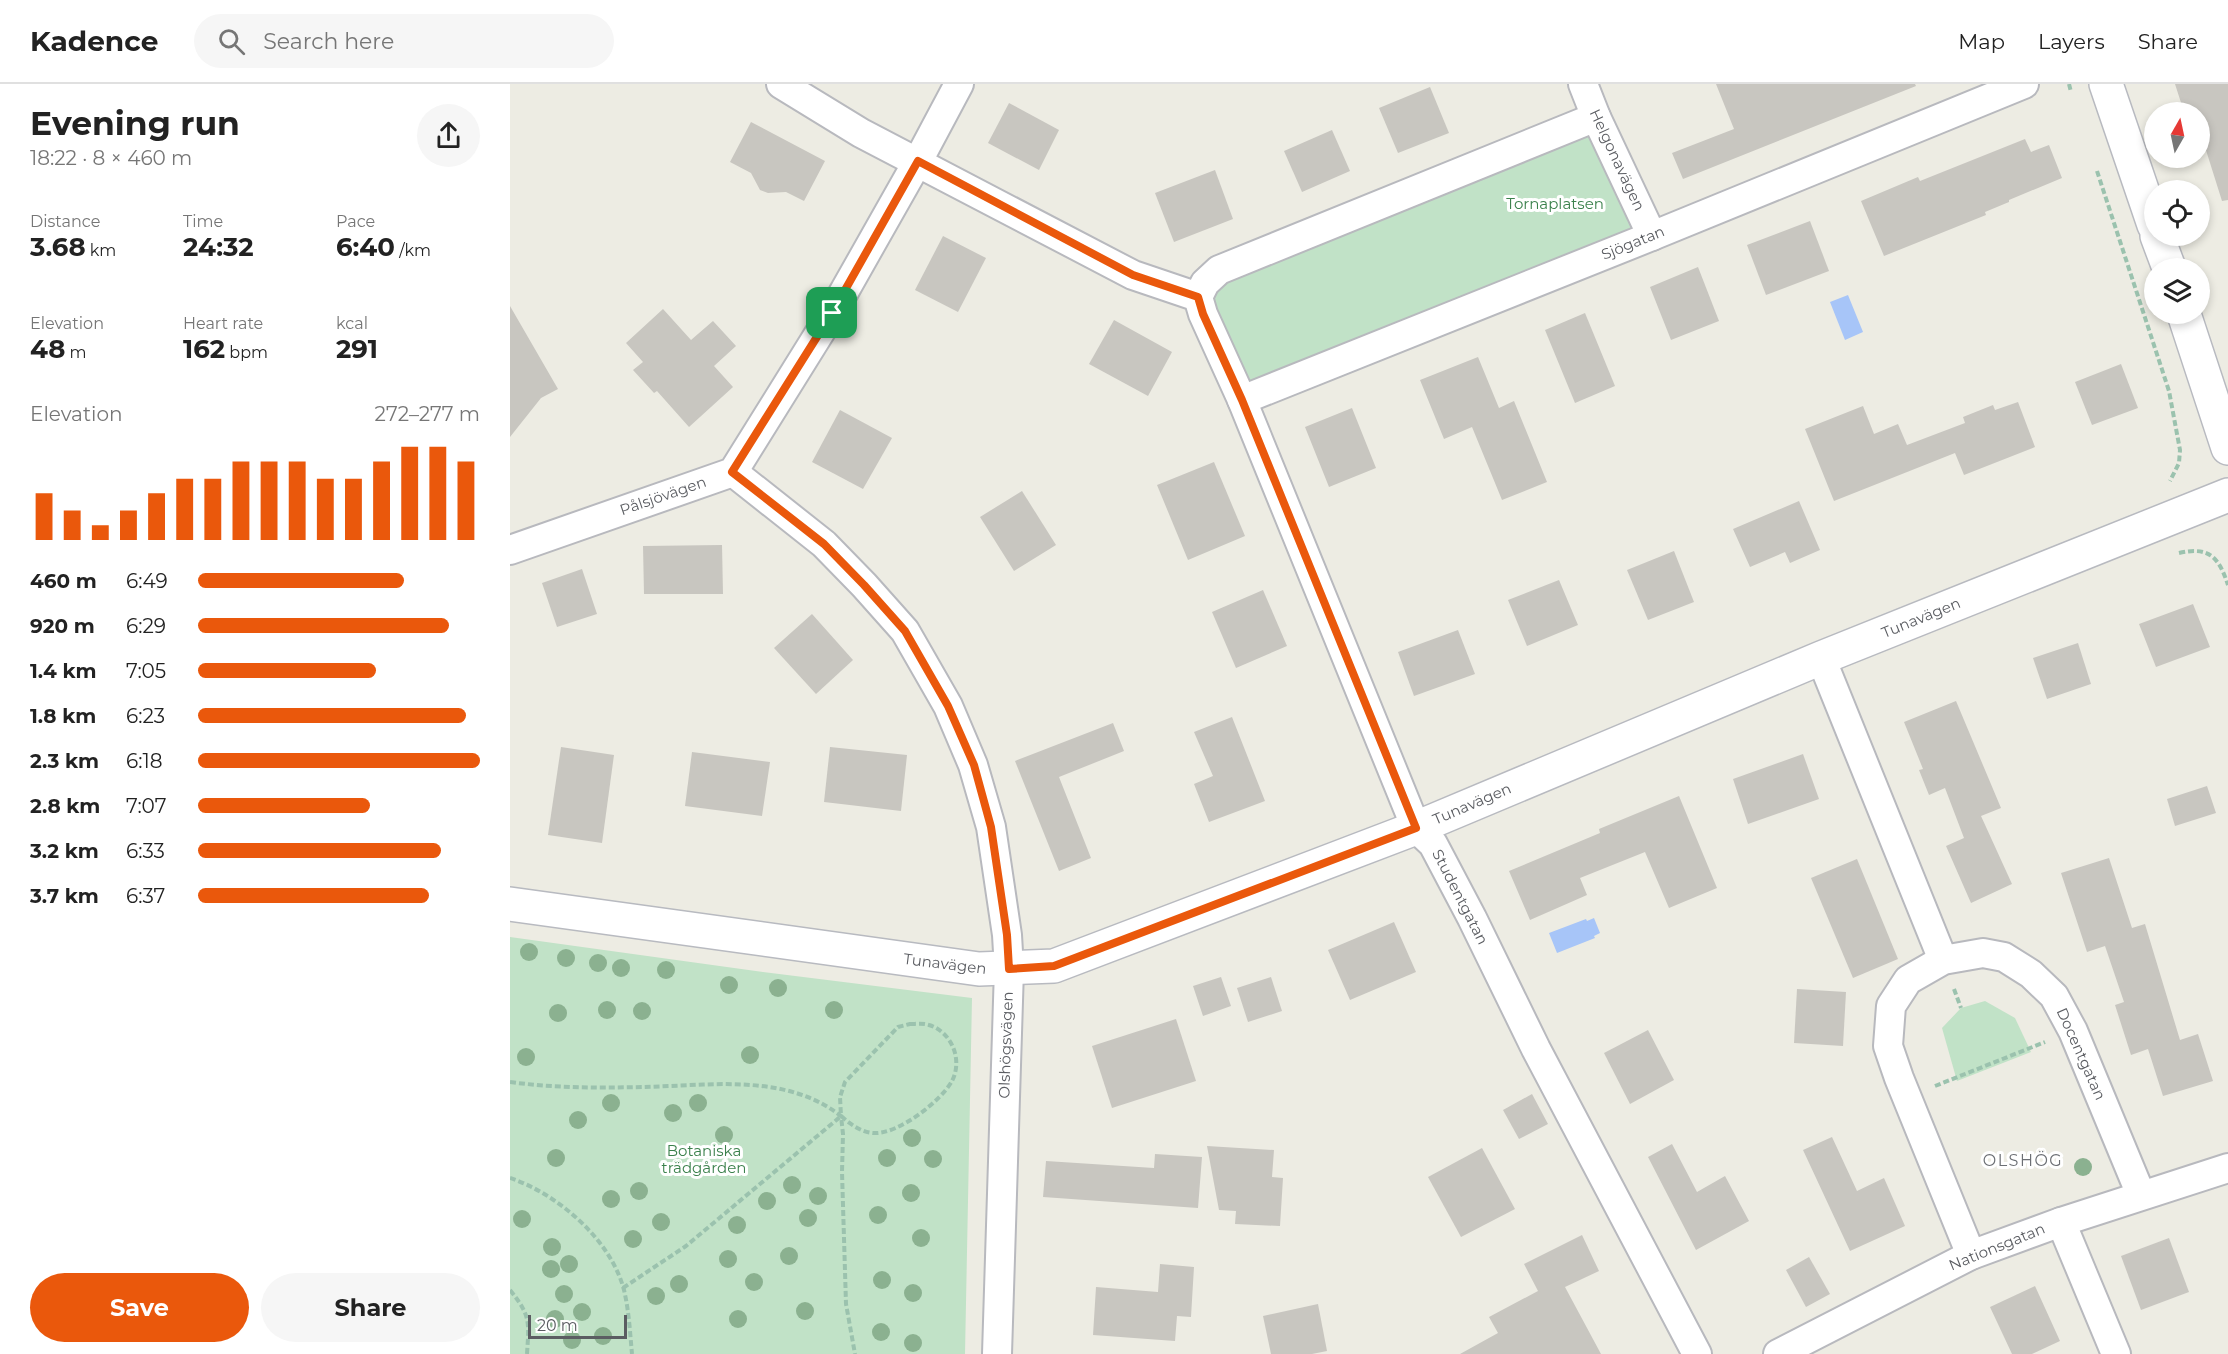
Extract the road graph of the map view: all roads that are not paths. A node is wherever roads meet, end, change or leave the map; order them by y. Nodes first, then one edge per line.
1 (781, 84) edge
2 (959, 84) edge
3 (1583, 84) edge
4 (2024, 84) edge
5 (2106, 84) edge
6 (1596, 117) junction
7 (918, 161) junction
8 (2144, 196) edge
9 (1652, 236) junction
10 (1198, 297) junction
11 (2187, 324) edge
12 (1242, 400) junction
13 (2228, 448) edge
14 (732, 472) junction
15 (2228, 495) edge
16 (510, 550) edge
17 (1821, 658) junction
18 (1416, 828) junction
19 (510, 904) edge
20 (1943, 960) junction
21 (1009, 969) junction
22 (2228, 1168) edge
23 (2141, 1195) junction
24 (2061, 1222) junction
25 (1971, 1255) junction
26 (997, 1354) edge
27 (1696, 1354) edge
28 (1778, 1354) edge
29 (2116, 1354) edge

1 - 7 street
2 - 7 street
3 - 6 street, Helgonavägen
4 - 9 street, Sjögatan
5 - 8 street
6 - 9 street, Helgonavägen
6 - 10 street
7 - 10 street
7 - 14 street
9 - 12 street, Sjögatan
10 - 12 street, Studentgatan
11 - 13 street
12 - 18 street, Studentgatan
14 - 16 street, Pålsjövägen
14 - 21 street, Olshögsvägen
15 - 17 street, Tunavägen
17 - 18 street, Tunavägen
17 - 20 street
18 - 21 street, Tunavägen
18 - 27 street, Studentgatan
19 - 21 street, Tunavägen
20 - 23 street, Docentgatan
20 - 25 street, Docentgatan
21 - 26 street, Olshögsvägen
22 - 23 street, Nationsgatan
23 - 24 street, Nationsgatan
24 - 25 street, Nationsgatan
24 - 29 street
25 - 28 street, Nationsgatan

